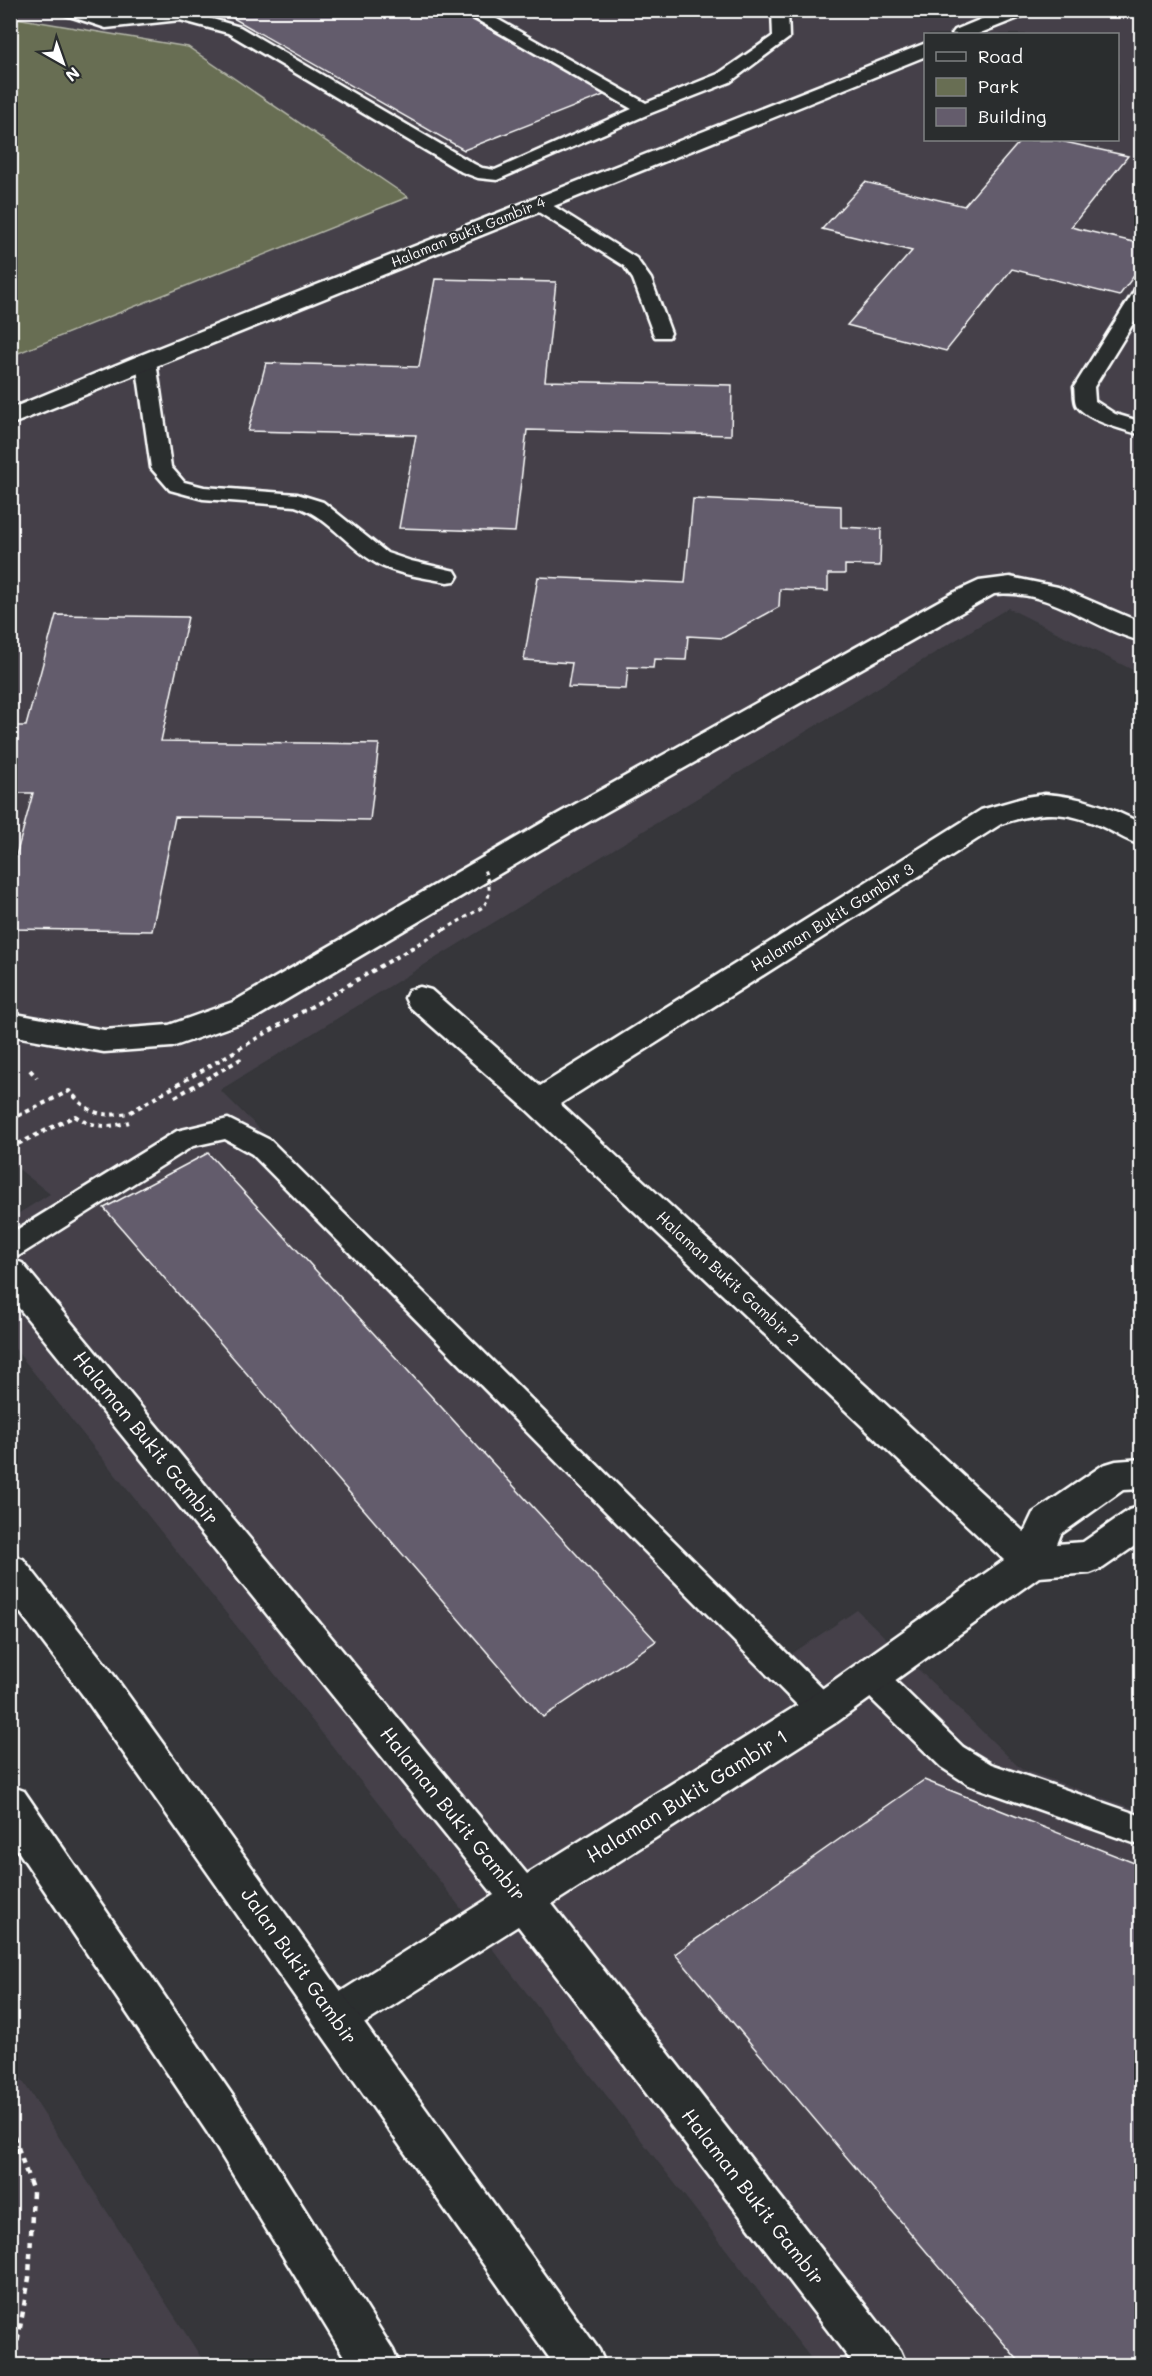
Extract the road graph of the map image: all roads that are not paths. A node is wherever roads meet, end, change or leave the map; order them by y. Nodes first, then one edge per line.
1 (66, 10) edge
2 (468, 10) edge
3 (780, 10) edge
4 (1021, 10) edge
5 (964, 33) edge
6 (924, 50) edge
7 (645, 109) junction
8 (538, 204) junction
9 (1142, 293) edge
10 (662, 333) dead end
11 (146, 361) junction
12 (10, 418) edge
13 (1142, 429) edge
14 (447, 576) dead end
15 (1142, 633) edge
16 (1142, 836) edge
17 (420, 998) dead end
18 (10, 1024) edge
19 (538, 1102) junction
20 (10, 1248) edge
21 (10, 1272) edge
22 (1142, 1474) edge
23 (1142, 1521) edge
24 (1031, 1562) junction
25 (10, 1570) edge
26 (870, 1677) junction
27 (823, 1710) junction
28 (10, 1804) edge
29 (1142, 1831) edge
30 (523, 1900) junction
31 (336, 2018) junction
32 (377, 2366) edge
33 (583, 2366) edge
34 (884, 2366) edge

1 - 7 lane
2 - 7 lane
3 - 7 lane
4 - 5 street
6 - 8 street, Halaman Bukit Gambir 4
8 - 10 lane
8 - 11 street, Halaman Bukit Gambir 4
9 - 13 lane
11 - 12 street, Halaman Bukit Gambir 4
11 - 14 lane
15 - 18 street
16 - 19 street, Halaman Bukit Gambir 3
17 - 19 street, Halaman Bukit Gambir 2
19 - 24 street, Halaman Bukit Gambir 2
20 - 27 lane
21 - 30 street, Halaman Bukit Gambir
22 - 24 street
23 - 24 street
24 - 26 street, Halaman Bukit Gambir 1
25 - 31 street, Jalan Bukit Gambir
26 - 27 street, Halaman Bukit Gambir 1
26 - 29 lane
27 - 30 street, Halaman Bukit Gambir 1
28 - 32 street
30 - 31 street, Halaman Bukit Gambir 1
30 - 34 street, Halaman Bukit Gambir
31 - 33 street, Jalan Bukit Gambir

